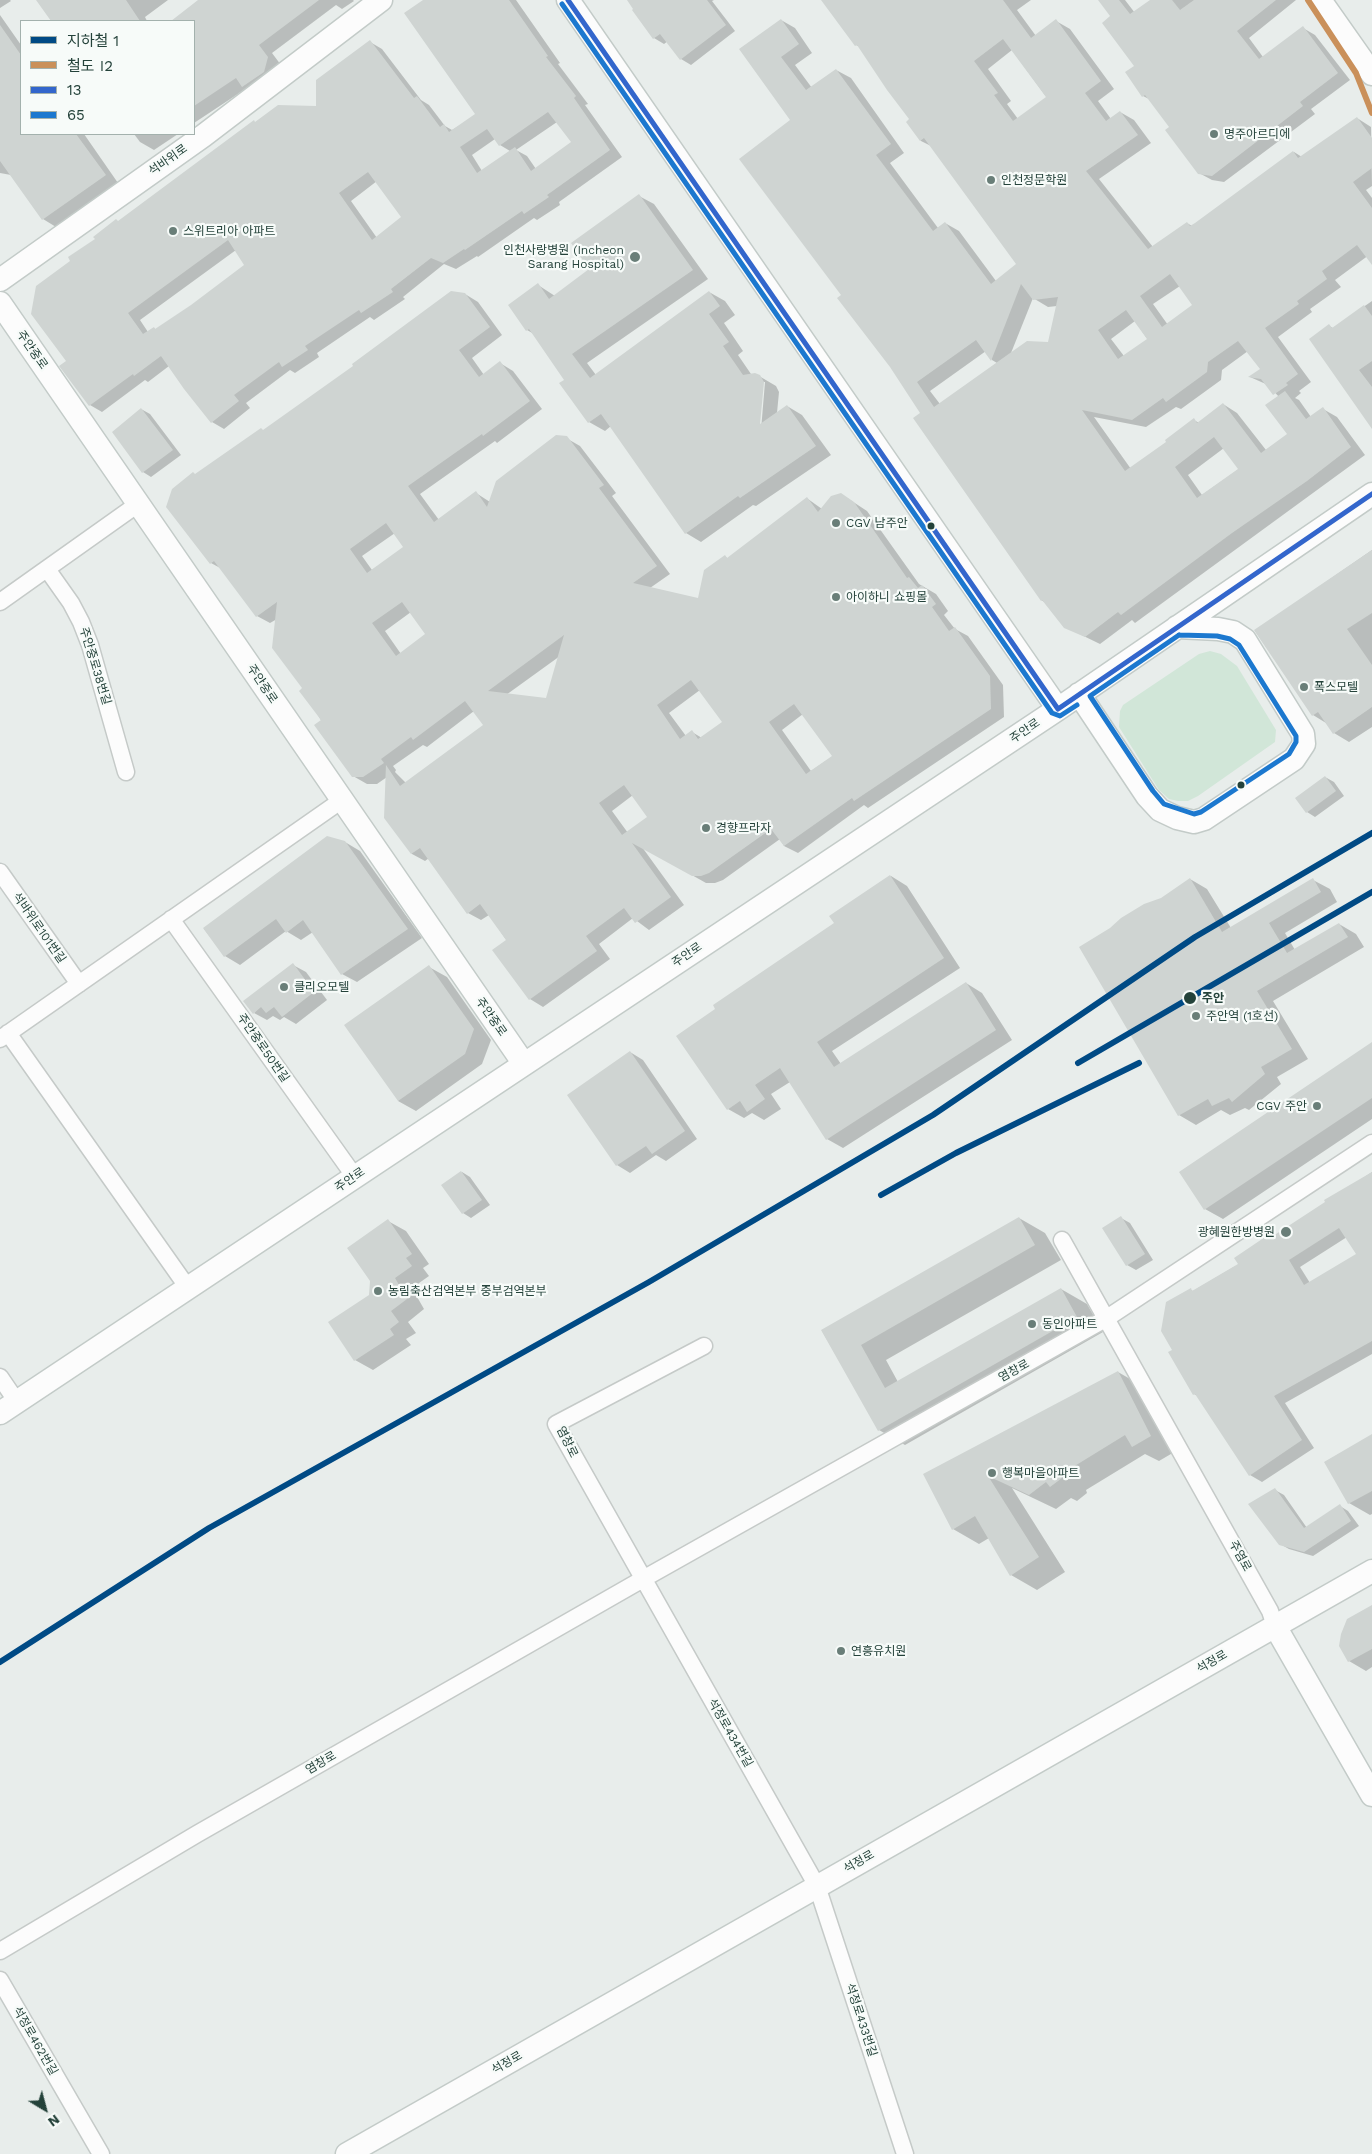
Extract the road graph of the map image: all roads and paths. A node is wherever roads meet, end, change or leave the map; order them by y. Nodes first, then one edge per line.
1 (381, 0) edge
2 (568, 0) edge
3 (1320, 0) edge
4 (1372, 74) edge
5 (0, 280) edge
6 (0, 303) edge
7 (1372, 494) edge
8 (138, 504) junction
9 (47, 569) junction
10 (0, 602) edge
11 (1177, 627) junction
12 (1079, 694) junction
13 (1058, 709) junction
14 (126, 772) dead end
15 (342, 800) junction
16 (0, 872) edge
17 (171, 919) junction
18 (79, 984) junction
19 (4, 1036) edge
20 (524, 1064) junction
21 (1372, 1143) edge
22 (355, 1177) junction
23 (1062, 1240) dead end
24 (188, 1288) junction
25 (1107, 1318) junction
26 (704, 1346) dead end
27 (0, 1377) edge
28 (8, 1407) edge
29 (1372, 1571) edge
30 (643, 1579) junction
31 (1275, 1626) junction
32 (1372, 1795) edge
33 (817, 1886) junction
34 (0, 1951) edge
35 (0, 1980) edge
36 (101, 2154) edge
37 (347, 2154) edge
38 (905, 2154) edge

1 - 5 main road, 석바위로
2 - 13 main road
3 - 4 main road
6 - 8 main road, 주안중로
7 - 11 main road, 주안로
8 - 9 street
8 - 15 main road, 주안중로
9 - 10 street
9 - 14 street, 주안중로38번길
11 - 12 main road, 주안로
11 - 12 main road
12 - 13 main road, 주안로
13 - 20 main road, 주안로
15 - 17 street
15 - 20 main road, 주안중로
16 - 18 street, 석바위로101번길
17 - 18 street
17 - 22 street, 주안중로50번길
18 - 19 street
19 - 24 street
20 - 22 main road, 주안로
21 - 25 street, 염창로
22 - 24 main road, 주안로
23 - 25 street, 주염로
24 - 28 main road, 주안로
25 - 30 street, 염창로
25 - 31 street, 주염로
26 - 30 street, 염창로
27 - 28 street
29 - 31 main road, 석정로
30 - 33 street, 석정로434번길
30 - 34 street, 염창로
31 - 32 main road, 주염로
31 - 33 main road, 석정로
33 - 37 main road, 석정로
33 - 38 street, 석정로433번길
35 - 36 street, 석정로462번길

